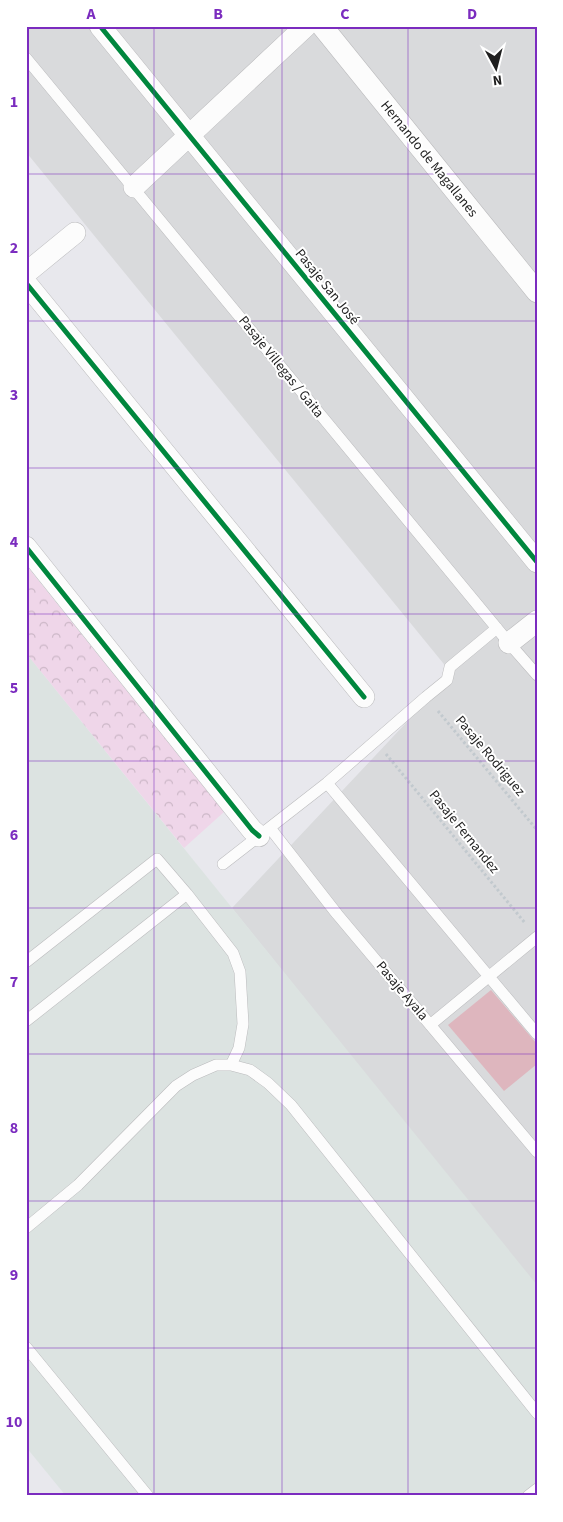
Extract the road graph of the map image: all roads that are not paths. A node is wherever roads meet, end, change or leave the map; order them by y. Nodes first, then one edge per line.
1 (100, 26) edge
2 (306, 26) edge
3 (330, 29) edge
4 (26, 58) edge
5 (189, 136) junction
6 (134, 187) junction
7 (75, 234) dead end
8 (26, 273) edge
9 (26, 284) edge
10 (537, 292) edge
11 (26, 548) edge
12 (537, 562) edge
13 (537, 621) edge
14 (503, 636) junction
15 (537, 675) edge
16 (364, 697) dead end
17 (327, 783) junction
18 (264, 832) junction
19 (223, 864) dead end
20 (187, 894) junction
21 (534, 933) edge
22 (26, 962) edge
23 (489, 976) junction
24 (26, 1022) edge
25 (430, 1025) junction
26 (537, 1034) edge
27 (231, 1065) junction
28 (537, 1152) edge
29 (26, 1228) edge
30 (26, 1347) edge
31 (537, 1413) edge
32 (537, 1489) edge
33 (148, 1496) edge
34 (528, 1496) edge

1 - 5 street, Pasaje San José
2 - 5 street
3 - 10 street, Hernando de Magallanes
4 - 6 lane, Pasaje Villegas / Gaita
5 - 6 street
5 - 12 street, Pasaje San José
6 - 14 lane, Pasaje Villegas / Gaita
7 - 8 street
9 - 16 street
11 - 18 street
13 - 14 street
14 - 15 lane, Pasaje Villegas / Gaita
14 - 17 lane
17 - 18 lane
17 - 23 lane
18 - 19 lane
18 - 25 lane, Pasaje Ayala
20 - 22 lane
20 - 24 lane
20 - 27 lane
21 - 23 lane
23 - 25 lane
23 - 26 lane
25 - 28 lane, Pasaje Ayala
27 - 29 lane
27 - 31 lane
30 - 33 lane
32 - 34 lane

